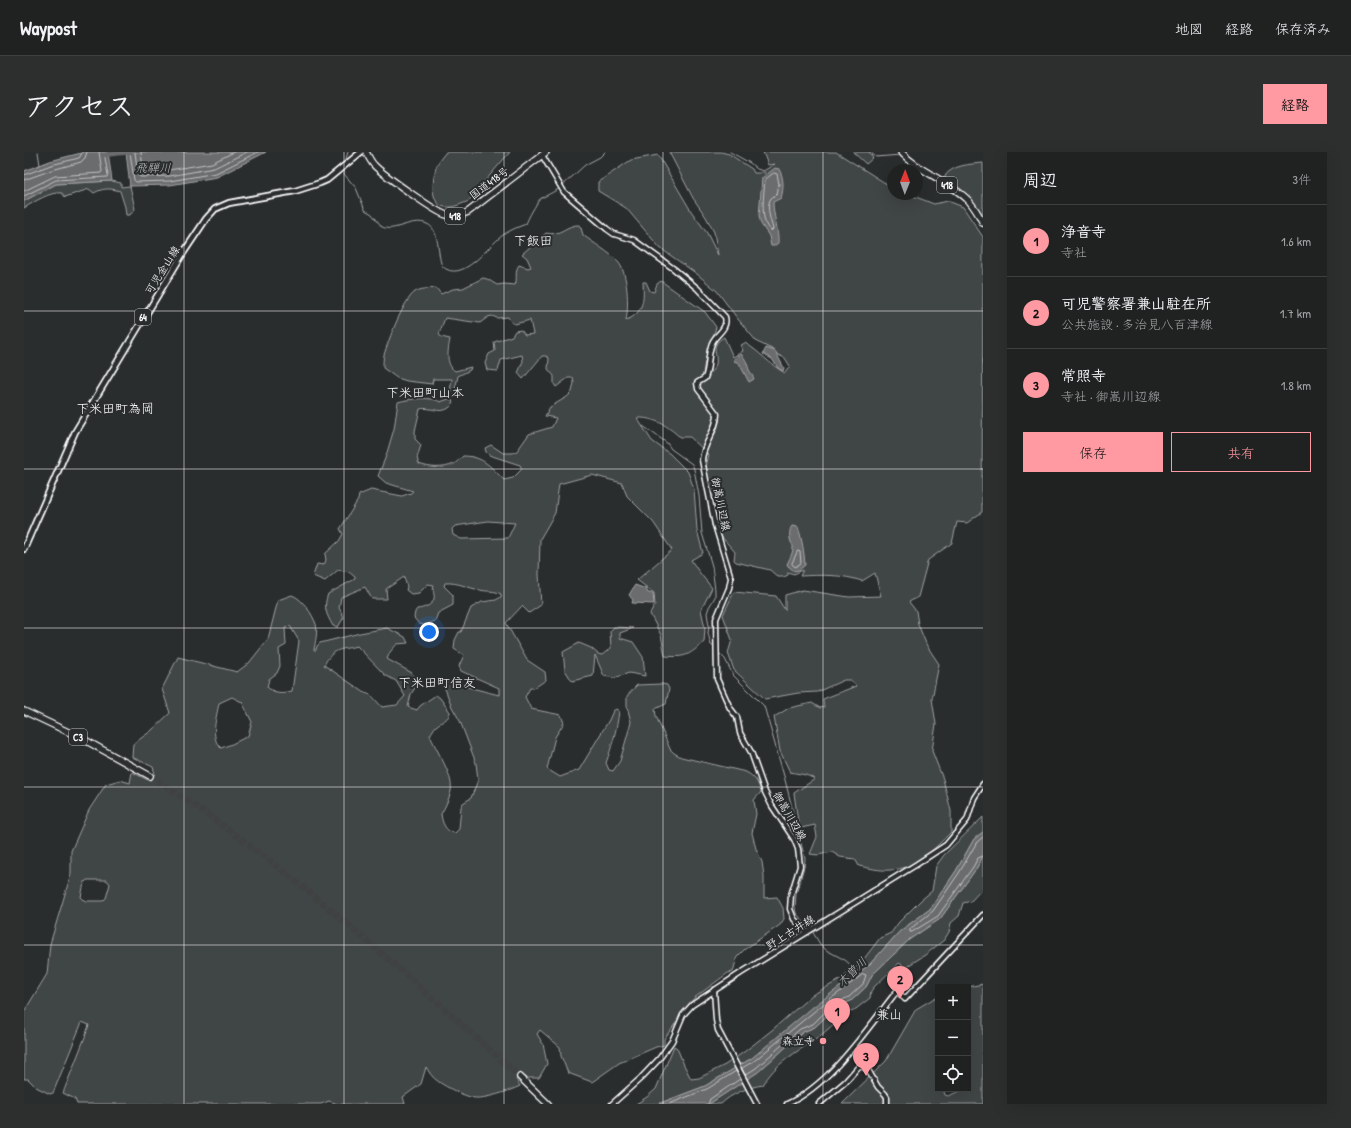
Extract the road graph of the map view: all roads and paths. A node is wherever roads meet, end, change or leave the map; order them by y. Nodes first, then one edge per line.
1 (361, 152) edge
2 (366, 152) edge
3 (544, 153) edge
4 (902, 154) edge
5 (983, 223) edge
6 (24, 549) edge
7 (24, 711) edge
8 (150, 776) tunnel mouth
9 (983, 784) edge
10 (983, 915) edge
11 (807, 932) junction
12 (714, 990) junction
13 (520, 1078) tunnel mouth
14 (548, 1104) edge
15 (612, 1104) edge
16 (758, 1104) edge
17 (787, 1104) edge
18 (819, 1104) edge
19 (887, 1104) edge

1 - 6 main road, 可児金山線 / 64
2 - 3 highway, 国道418号 / 418
3 - 11 main road, 御嵩川辺線
4 - 5 highway, 418
7 - 8 highway, C3
9 - 11 main road, 野上古井線
10 - 17 main road
11 - 12 main road, 野上古井線
12 - 15 main road, 野上古井線
12 - 16 main road
13 - 14 highway
18 - 19 main road

